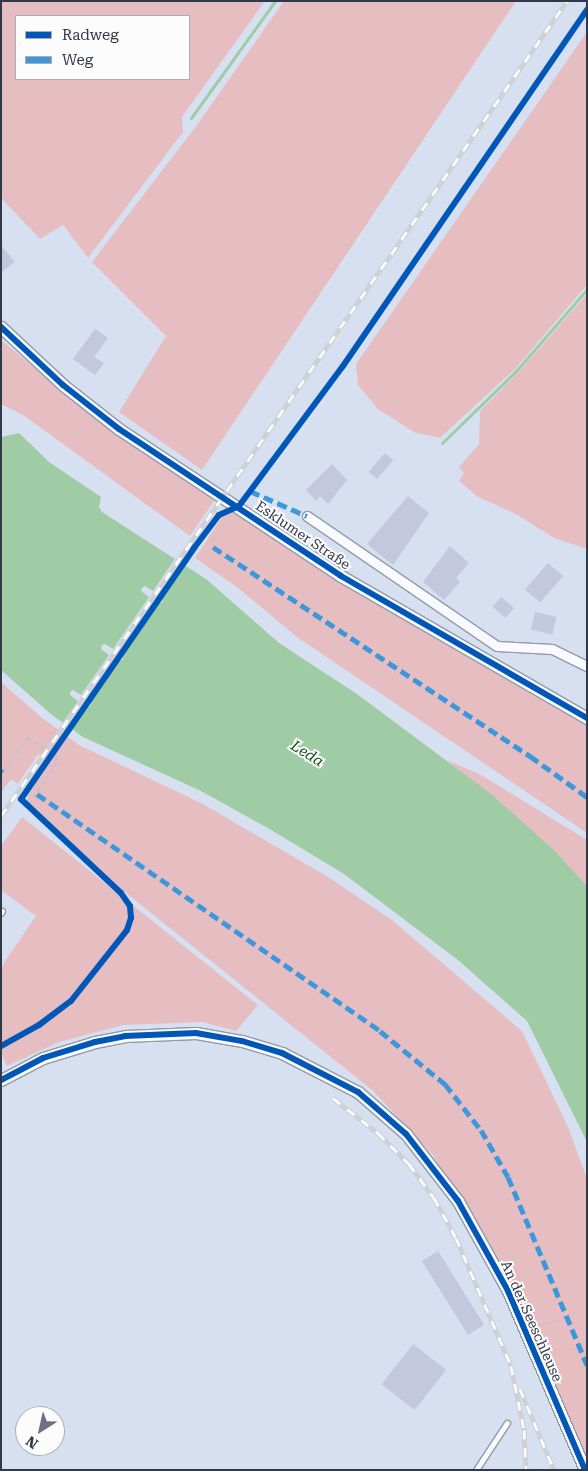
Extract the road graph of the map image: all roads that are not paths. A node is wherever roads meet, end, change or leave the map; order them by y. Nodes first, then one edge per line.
1 (1, 326) edge
2 (307, 516) dead end
3 (587, 666) edge
4 (587, 718) edge
5 (1, 1080) edge
6 (507, 1423) dead end
7 (476, 1470) edge
8 (585, 1470) edge

1 - 4 street, Esklumer Straße
2 - 3 street, Esklumer Straße
5 - 8 street, An der Seeschleuse
6 - 7 lane

